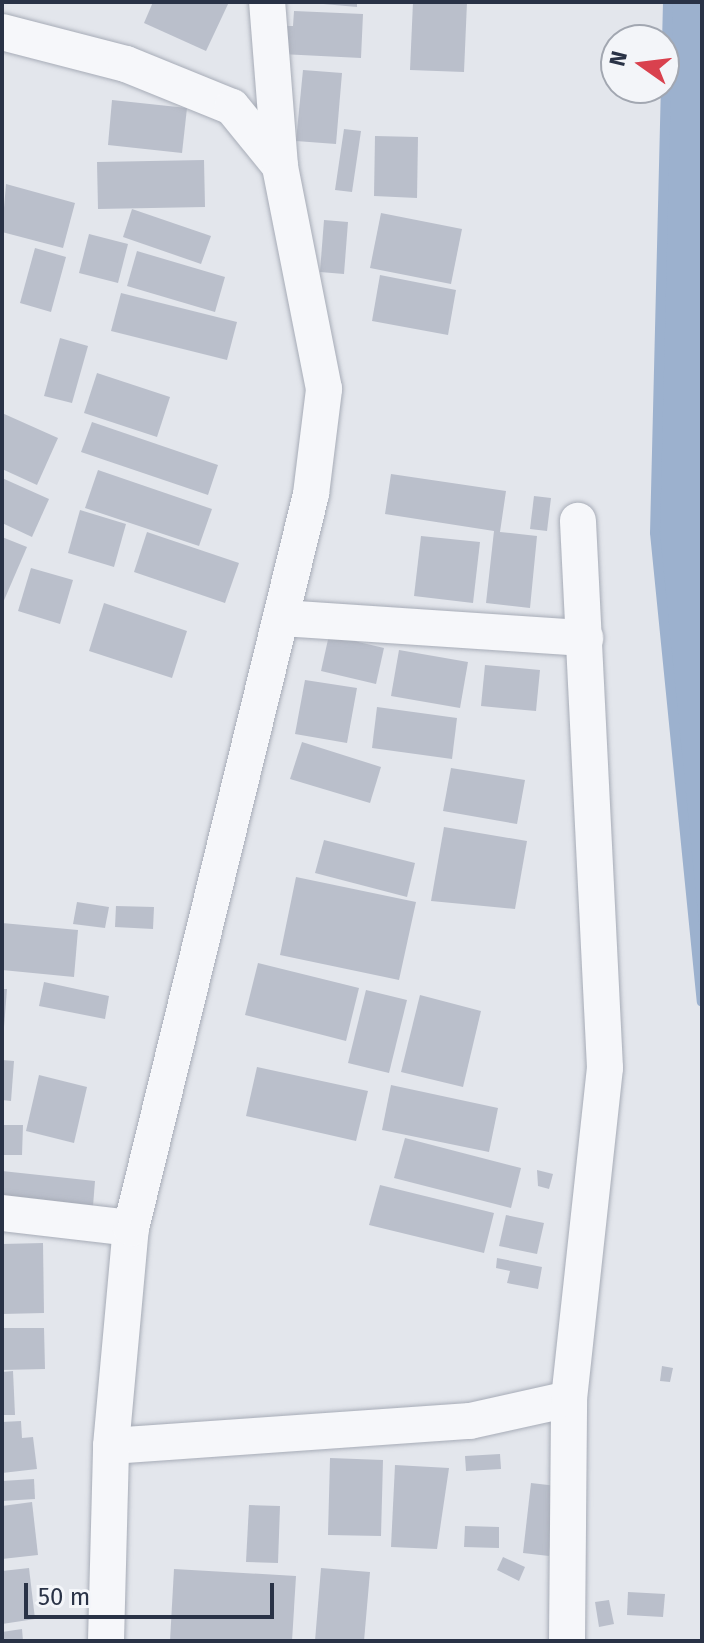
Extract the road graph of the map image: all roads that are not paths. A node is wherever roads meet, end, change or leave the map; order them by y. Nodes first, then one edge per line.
1 (267, 2) edge
2 (2, 32) edge
3 (280, 166) junction
4 (578, 521) dead end
5 (281, 618) junction
6 (585, 638) junction
7 (2, 1213) edge
8 (131, 1228) junction
9 (569, 1399) junction
10 (111, 1446) junction
11 (106, 1641) edge
12 (567, 1641) edge

1 - 3 street
2 - 3 street
3 - 5 street
4 - 6 street
5 - 6 street
5 - 8 street
6 - 9 street
7 - 8 street
8 - 10 street
9 - 10 street
9 - 12 street
10 - 11 street

